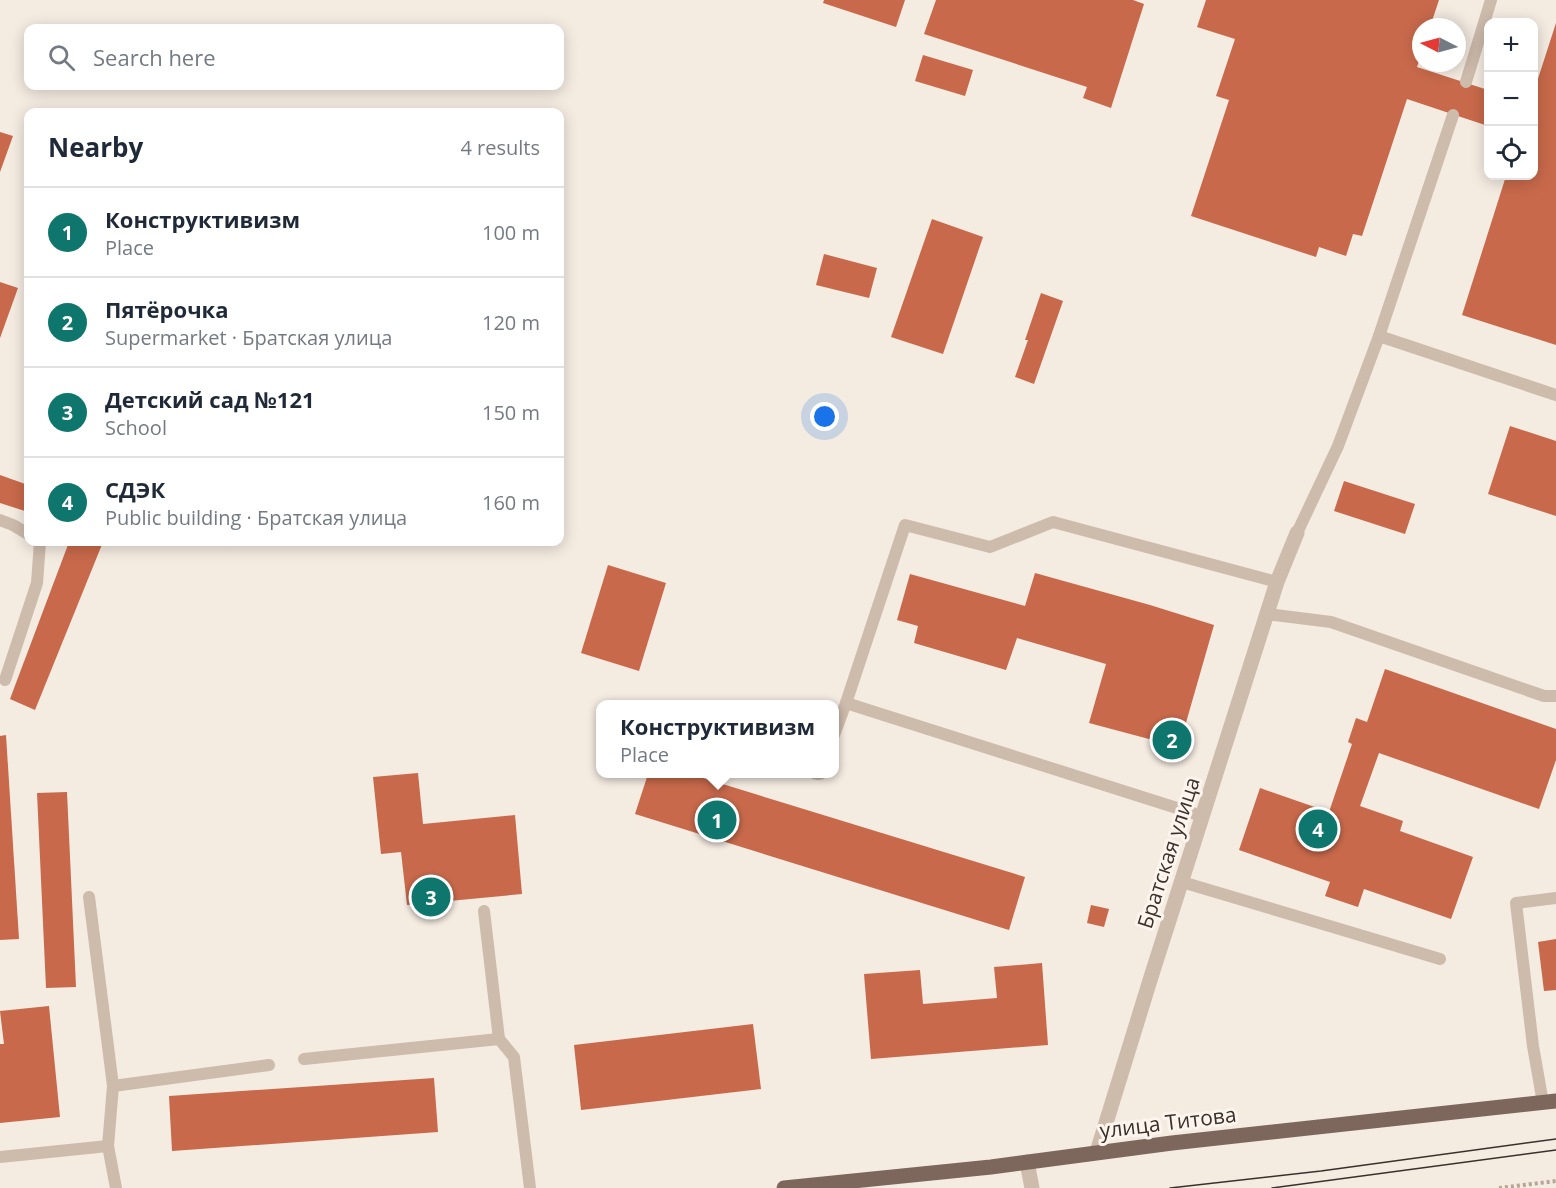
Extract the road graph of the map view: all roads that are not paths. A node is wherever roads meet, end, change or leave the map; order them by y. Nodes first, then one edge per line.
1 (1491, 0) edge
2 (1466, 82) dead end
3 (1453, 115) dead end
4 (1379, 336) junction
5 (1556, 395) edge
6 (0, 520) edge
7 (24, 532) edge
8 (1297, 533) joint
9 (40, 546) edge
10 (1277, 582) junction
11 (1267, 614) junction
12 (5, 680) dead end
13 (1556, 696) edge
14 (846, 703) junction
15 (839, 722) edge
16 (1202, 816) junction
17 (1182, 882) junction
18 (89, 897) dead end
19 (1556, 898) edge
20 (484, 911) dead end
21 (1440, 959) dead end
22 (500, 1039) junction
23 (304, 1059) dead end
24 (268, 1065) dead end
25 (113, 1086) junction
26 (1549, 1102) edge
27 (108, 1146) junction
28 (1097, 1152) junction
29 (0, 1157) edge
30 (1027, 1162) junction
31 (116, 1188) edge
32 (530, 1188) edge
33 (784, 1188) edge
34 (1032, 1188) edge

1 - 2 lane
3 - 4 lane
4 - 5 lane
4 - 8 lane
6 - 7 lane
8 - 10 street, Братская улица
9 - 12 lane
10 - 11 street, Братская улица
10 - 14 lane
11 - 13 lane
11 - 16 street, Братская улица
14 - 15 lane
14 - 16 lane
16 - 17 street, Братская улица
17 - 21 lane
17 - 28 street, Братская улица
18 - 25 lane
19 - 26 lane
20 - 22 lane
22 - 23 lane
22 - 32 lane
24 - 25 lane
25 - 27 lane
26 - 28 main road, улица Титова
27 - 29 lane
27 - 31 lane
28 - 30 main road, улица Титова
30 - 33 main road, улица Титова
30 - 34 street

